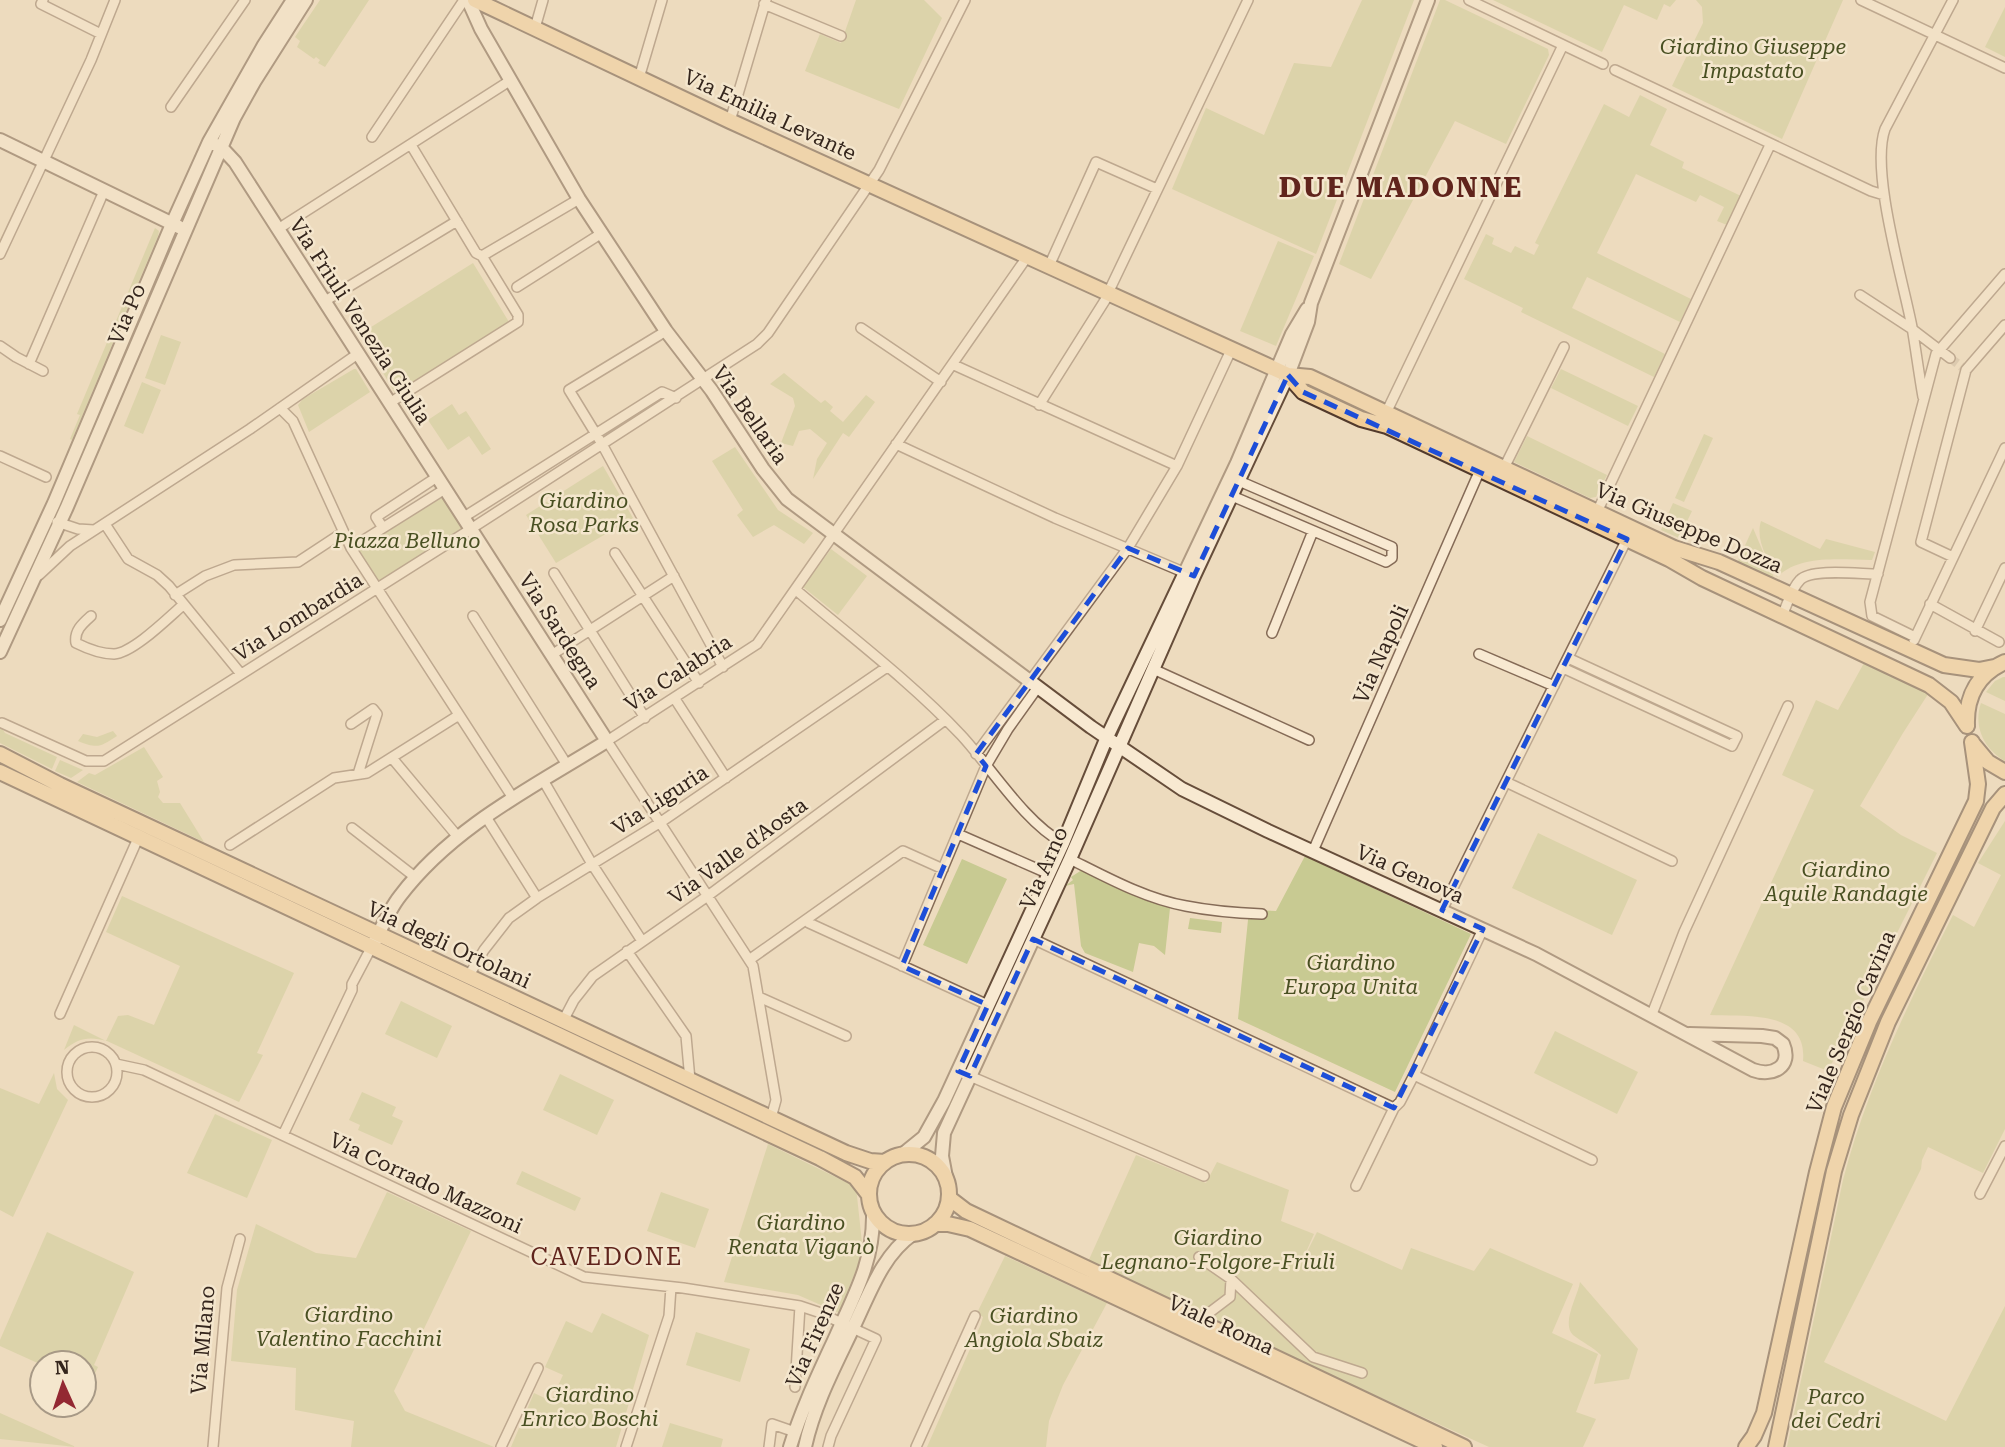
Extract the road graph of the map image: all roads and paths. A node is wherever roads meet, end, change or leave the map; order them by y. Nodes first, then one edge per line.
1 (115, 0) edge
2 (246, 0) edge
3 (293, 0) edge
4 (306, 0) edge
5 (466, 0) edge
6 (475, 0) edge
7 (543, 0) edge
8 (662, 0) edge
9 (965, 0) edge
10 (1248, 0) edge
11 (1427, 0) edge
12 (1469, 0) edge
13 (1861, 0) edge
14 (1953, 0) edge
15 (42, 2) edge
16 (765, 2) edge
17 (535, 28) junction
18 (101, 34) junction
19 (1936, 35) junction
20 (841, 36) dead end
21 (1563, 45) junction
22 (1603, 64) dead end
23 (2005, 68) edge
24 (1615, 70) dead end
25 (639, 78) junction
26 (511, 80) junction
27 (171, 107) dead end
28 (730, 121) junction
29 (372, 137) dead end
30 (0, 140) edge
31 (215, 145) junction
32 (411, 145) junction
33 (1770, 145) junction
34 (43, 162) junction
35 (869, 184) junction
36 (1157, 189) junction
37 (104, 191) junction
38 (1884, 195) junction
39 (579, 199) junction
40 (457, 221) junction
41 (178, 227) junction
42 (278, 229) junction
43 (601, 233) junction
44 (0, 254) edge
45 (482, 256) junction
46 (1027, 257) junction
47 (1049, 266) junction
48 (2005, 274) edge
49 (517, 287) dead end
50 (1109, 293) junction
51 (1860, 295) dead end
52 (325, 301) junction
53 (2005, 325) edge
54 (861, 328) dead end
55 (1912, 329) junction
56 (666, 331) junction
57 (0, 346) edge
58 (1564, 347) dead end
59 (1232, 348) junction
60 (1939, 349) junction
61 (359, 353) junction
62 (1950, 358) tunnel mouth
63 (29, 364) junction
64 (954, 365) junction
65 (43, 371) dead end
66 (1282, 372) junction
67 (704, 379) junction
68 (941, 383) junction
69 (676, 398) junction
70 (391, 402) junction
71 (1923, 402) junction
72 (1039, 405) junction
73 (280, 408) junction
74 (1387, 420) junction
75 (596, 434) junction
76 (602, 444) junction
77 (896, 444) junction
78 (2005, 448) edge
79 (0, 456) edge
80 (1177, 466) junction
81 (1504, 468) junction
82 (1480, 470) junction
83 (46, 477) dead end
84 (438, 477) junction
85 (1239, 481) junction
86 (445, 489) junction
87 (1232, 496) junction
88 (1597, 512) junction
89 (53, 520) junction
90 (467, 523) junction
91 (105, 524) junction
92 (383, 528) junction
93 (95, 530) junction
94 (1313, 531) junction
95 (342, 533) junction
96 (834, 535) junction
97 (1627, 539) junction
98 (351, 548) junction
99 (1128, 548) junction
100 (615, 553) dead end
101 (1953, 557) junction
102 (2005, 568) edge
103 (554, 573) dead end
104 (1189, 574) junction
105 (1878, 574) junction
106 (674, 576) junction
107 (31, 584) junction
108 (375, 589) junction
109 (796, 590) junction
110 (176, 595) junction
111 (643, 595) junction
112 (1791, 595) junction
113 (1930, 604) junction
114 (183, 605) junction
115 (91, 616) dead end
116 (473, 616) dead end
117 (1783, 616) junction
118 (0, 620) edge
119 (590, 630) junction
120 (1975, 631) junction
121 (1272, 633) dead end
122 (1915, 637) junction
123 (1999, 642) dead end
124 (0, 652) edge
125 (1914, 652) junction
126 (553, 654) junction
127 (1479, 654) dead end
128 (1568, 658) junction
129 (2000, 665) edge
130 (723, 667) junction
131 (887, 667) junction
132 (1563, 668) junction
133 (1153, 669) junction
134 (241, 674) junction
135 (699, 683) junction
136 (1033, 684) junction
137 (1554, 686) junction
138 (675, 699) junction
139 (1788, 706) dead end
140 (459, 715) junction
141 (645, 718) junction
142 (945, 720) junction
143 (2, 723) dead end
144 (351, 724) dead end
145 (1967, 726) junction
146 (1309, 740) dead end
147 (607, 741) junction
148 (1113, 741) junction
149 (1972, 742) junction
150 (0, 754) edge
151 (976, 754) junction
152 (392, 758) junction
153 (567, 765) junction
154 (986, 766) junction
155 (0, 772) edge
156 (2005, 772) edge
157 (358, 774) junction
158 (726, 778) junction
159 (543, 780) junction
160 (1506, 782) junction
161 (2005, 794) edge
162 (513, 798) junction
163 (486, 817) junction
164 (662, 822) junction
165 (352, 828) dead end
166 (958, 834) junction
167 (139, 836) junction
168 (458, 837) junction
169 (1063, 843) junction
170 (230, 845) dead end
171 (1313, 852) junction
172 (1070, 859) junction
173 (1672, 861) dead end
174 (592, 864) junction
175 (943, 870) junction
176 (1049, 874) junction
177 (415, 877) junction
178 (709, 895) junction
179 (537, 898) junction
180 (1442, 910) junction
181 (1262, 914) dead end
182 (807, 920) junction
183 (1483, 929) junction
184 (1033, 939) junction
185 (642, 941) junction
186 (375, 942) junction
187 (627, 951) junction
188 (749, 960) junction
189 (902, 965) junction
190 (468, 977) junction
191 (759, 997) junction
192 (988, 1005) junction
193 (60, 1014) dead end
194 (1651, 1014) junction
195 (563, 1021) junction
196 (1689, 1034) junction
197 (846, 1036) dead end
198 (116, 1064) junction
199 (964, 1073) junction
200 (1414, 1075) junction
201 (690, 1080) junction
202 (1394, 1108) junction
203 (771, 1118) junction
204 (283, 1135) junction
205 (2005, 1146) edge
206 (903, 1154) junction
207 (1592, 1160) dead end
208 (885, 1162) junction
209 (1204, 1176) dead end
210 (946, 1177) junction
211 (1356, 1185) dead end
212 (1980, 1194) dead end
213 (869, 1195) junction
214 (949, 1198) junction
215 (873, 1213) junction
216 (935, 1224) junction
217 (913, 1234) junction
218 (240, 1239) dead end
219 (1199, 1256) dead end
220 (1231, 1279) junction
221 (671, 1287) junction
222 (800, 1306) junction
223 (975, 1316) dead end
224 (1197, 1322) junction
225 (847, 1326) junction
226 (538, 1368) dead end
227 (1362, 1373) dead end
228 (795, 1387) dead end
229 (1415, 1430) junction
230 (795, 1432) junction
231 (213, 1447) edge
232 (502, 1447) edge
233 (626, 1447) edge
234 (769, 1447) edge
235 (790, 1447) edge
236 (805, 1447) edge
237 (828, 1447) edge
238 (916, 1447) edge
239 (1435, 1447) edge
240 (1464, 1447) edge
241 (1746, 1447) edge
242 (1776, 1447) edge

1 - 18 street
2 - 27 street
3 - 31 street, Via Po
4 - 31 street, Via Po
5 - 26 street, Via Bellaria
5 - 29 street
6 - 17 main road, Via Emilia Levante
7 - 17 street
8 - 25 street
9 - 35 street, Via Lombardia
10 - 36 street
11 - 66 street
12 - 21 street
13 - 19 street
14 - 19 street
15 - 18 street
16 - 20 street
16 - 28 street
17 - 25 main road, Via Emilia Levante
18 - 34 street
19 - 23 street
19 - 38 street
21 - 22 street
21 - 74 street
24 - 33 street
25 - 28 main road, Via Emilia Levante
26 - 32 street
26 - 39 street, Via Bellaria
28 - 35 main road, Via Emilia Levante
30 - 34 street
31 - 41 street, Via Po
31 - 42 street, Via Friuli Venezia Giulia
32 - 40 street
32 - 42 street
33 - 38 street
33 - 88 street
34 - 37 street
34 - 44 street
35 - 46 main road, Via Emilia Levante
35 - 67 street, Via Lombardia
36 - 47 street
36 - 50 street
37 - 41 street
37 - 63 street
38 - 55 street
39 - 43 street, Via Bellaria
39 - 45 street
40 - 45 street
40 - 52 street
41 - 89 street, Via Po
42 - 52 street, Via Friuli Venezia Giulia
43 - 49 street
43 - 56 street, Via Bellaria
45 - 70 street
46 - 47 main road, Via Emilia Levante
46 - 64 street, Via Calabria
47 - 50 main road, Via Emilia Levante
48 - 60 street
50 - 59 main road, Via Emilia Levante
50 - 72 street
51 - 55 street
52 - 61 street, Via Friuli Venezia Giulia
53 - 101 street
54 - 68 street
55 - 60 street
55 - 71 street
56 - 67 street, Via Bellaria
56 - 75 street
57 - 63 street
58 - 81 street
59 - 66 main road, Via Emilia Levante
59 - 80 street
60 - 62 street
60 - 71 street
61 - 70 street, Via Friuli Venezia Giulia
61 - 73 street
63 - 65 street
64 - 68 street, Via Calabria
64 - 72 street
66 - 74 main road, Via Giuseppe Dozza
66 - 74 main road, Via Giuseppe Dozza
66 - 85 street, Via Arno
66 - 104 street, Via Arno
67 - 69 street, Via Lombardia
67 - 96 street, Via Bellaria
68 - 77 street, Via Calabria
69 - 75 street, Via Lombardia
69 - 76 street, Via Lombardia
70 - 84 street, Via Friuli Venezia Giulia
71 - 105 street
72 - 80 street
73 - 91 street
73 - 95 street
74 - 81 main road, Via Giuseppe Dozza
74 - 82 main road, Via Giuseppe Dozza
75 - 76 street
75 - 90 street, Via Lombardia
76 - 90 street, Via Lombardia
76 - 106 street
77 - 96 street, Via Calabria
77 - 99 street
78 - 101 street
79 - 83 street
80 - 99 street
81 - 88 main road, Via Giuseppe Dozza
82 - 97 main road, Via Giuseppe Dozza
82 - 171 street, Via Napoli
84 - 86 street, Via Friuli Venezia Giulia
84 - 92 street
85 - 87 street, Via Arno
85 - 94 street
86 - 90 street, Via Friuli Venezia Giulia
86 - 92 street
87 - 94 street
87 - 104 street, Via Arno
88 - 112 main road, Via Giuseppe Dozza
89 - 93 street
89 - 107 street, Via Po
89 - 118 street, Via Po
90 - 108 street, Via Lombardia
90 - 126 street, Via Sardegna
91 - 93 street
91 - 110 street
92 - 98 street
93 - 107 street
94 - 121 street
95 - 98 street
95 - 110 street
96 - 109 street, Via Calabria
96 - 136 street, Via Bellaria
97 - 117 main road, Via Giuseppe Dozza
97 - 128 street
98 - 108 street
99 - 104 street
99 - 136 street
100 - 111 street
101 - 113 street
102 - 120 street
103 - 119 street
104 - 133 street, Via Arno
104 - 148 street, Via Arno
105 - 112 street
105 - 122 street
106 - 111 street
106 - 130 street
107 - 124 street, Via Po
108 - 134 street, Via Lombardia
108 - 140 street
109 - 130 street, Via Calabria
109 - 131 street
110 - 114 street
111 - 119 street
111 - 135 street
112 - 117 street
112 - 125 main road, Via Giuseppe Dozza
113 - 120 street
113 - 122 street
114 - 115 street
114 - 134 street
116 - 153 street
117 - 145 main road, Via Giuseppe Dozza
119 - 126 street
119 - 141 street
120 - 123 street
122 - 125 street
125 - 129 main road, Via Giuseppe Dozza
126 - 147 street, Via Sardegna
127 - 137 street
128 - 132 street
128 - 132 street
129 - 145 main road
130 - 135 street, Via Calabria
131 - 142 street
131 - 158 street, Via Liguria
132 - 137 street
133 - 146 street
133 - 148 street, Via Arno
134 - 143 street, Via Lombardia
135 - 138 street, Via Calabria
136 - 148 street, Via Bellaria
136 - 151 street
136 - 154 street
137 - 160 street
138 - 141 street, Via Calabria
138 - 158 street
139 - 194 street
140 - 152 street
140 - 162 street
141 - 147 street, Via Calabria
142 - 151 street
142 - 178 street, Via Valle d'Aosta
144 - 157 street
145 - 149 main road, Viale Sergio Cavina
147 - 153 street, Via Calabria
147 - 164 street, Via Sardegna
148 - 169 street, Via Arno
148 - 171 street, Via Genova
148 - 172 street, Via Arno
149 - 156 main road
149 - 241 main road, Viale Sergio Cavina
150 - 186 main road, Via degli Ortolani
151 - 154 street
152 - 157 street
152 - 168 street
153 - 159 street, Via Calabria
154 - 166 street
154 - 169 street
155 - 167 main road, Via degli Ortolani
157 - 170 street
158 - 164 street, Via Liguria
159 - 162 street, Via Calabria
159 - 174 street
160 - 173 street
160 - 180 street
161 - 242 main road, Viale Sergio Cavina
162 - 163 street, Via Calabria
163 - 168 street, Via Calabria
163 - 179 street
164 - 174 street, Via Liguria
164 - 178 street, Via Sardegna
165 - 177 street
166 - 175 street
166 - 176 street
167 - 186 main road, Via degli Ortolani
167 - 193 street
168 - 177 street, Via Calabria
169 - 176 street, Via Arno
171 - 180 street, Via Genova
172 - 181 street
172 - 184 street, Via Arno
174 - 179 street, Via Liguria
174 - 185 street
175 - 182 street
175 - 189 street
176 - 192 street, Via Arno
177 - 186 street, Via Calabria
178 - 185 street, Via Valle d'Aosta
178 - 188 street, Via Sardegna
179 - 190 street, Via Liguria
180 - 183 street, Via Genova
182 - 188 street
182 - 189 street
183 - 194 street, Via Genova
183 - 200 street
184 - 199 street, Via Arno
184 - 202 street
185 - 187 street, Via Valle d'Aosta
186 - 190 main road, Via degli Ortolani
186 - 204 street
186 - 213 main road, Via degli Ortolani
187 - 195 street, Via Valle d'Aosta
187 - 201 street
188 - 191 street, Via Sardegna
189 - 192 street
190 - 195 main road, Via degli Ortolani
191 - 197 street
191 - 203 street, Via Sardegna
192 - 199 street, Via Arno
194 - 196 street, Via Genova
195 - 201 main road, Via degli Ortolani
196 - 196 street, Via Genova
198 - 198 street, Via Corrado Mazzoni
198 - 204 street, Via Corrado Mazzoni
199 - 206 street, Via Arno
199 - 209 street
199 - 210 street, Via Arno
200 - 202 street
200 - 207 street
201 - 203 main road, Via degli Ortolani
202 - 211 street
203 - 208 main road, Via degli Ortolani
204 - 221 street, Via Corrado Mazzoni
205 - 212 street
206 - 208 main road
206 - 210 main road
208 - 213 main road
210 - 214 main road
213 - 215 main road
214 - 216 main road
214 - 224 main road, Viale Roma
215 - 217 main road
215 - 225 street, Via Firenze
216 - 217 main road
216 - 229 main road, Viale Roma
217 - 225 street, Via Firenze
218 - 231 street, Via Milano
219 - 220 street, Viale Roma
220 - 224 street, Viale Roma
220 - 227 street, Viale Roma
221 - 222 street, Via Corrado Mazzoni
221 - 233 street
222 - 225 street, Via Corrado Mazzoni
222 - 228 street
223 - 238 street
224 - 229 main road, Viale Roma
225 - 230 street, Via Firenze
225 - 236 street, Via Firenze
225 - 237 street, Via Firenze
226 - 232 street
229 - 239 main road, Viale Roma
229 - 240 main road, Viale Roma
230 - 234 street
230 - 235 street, Via Firenze

